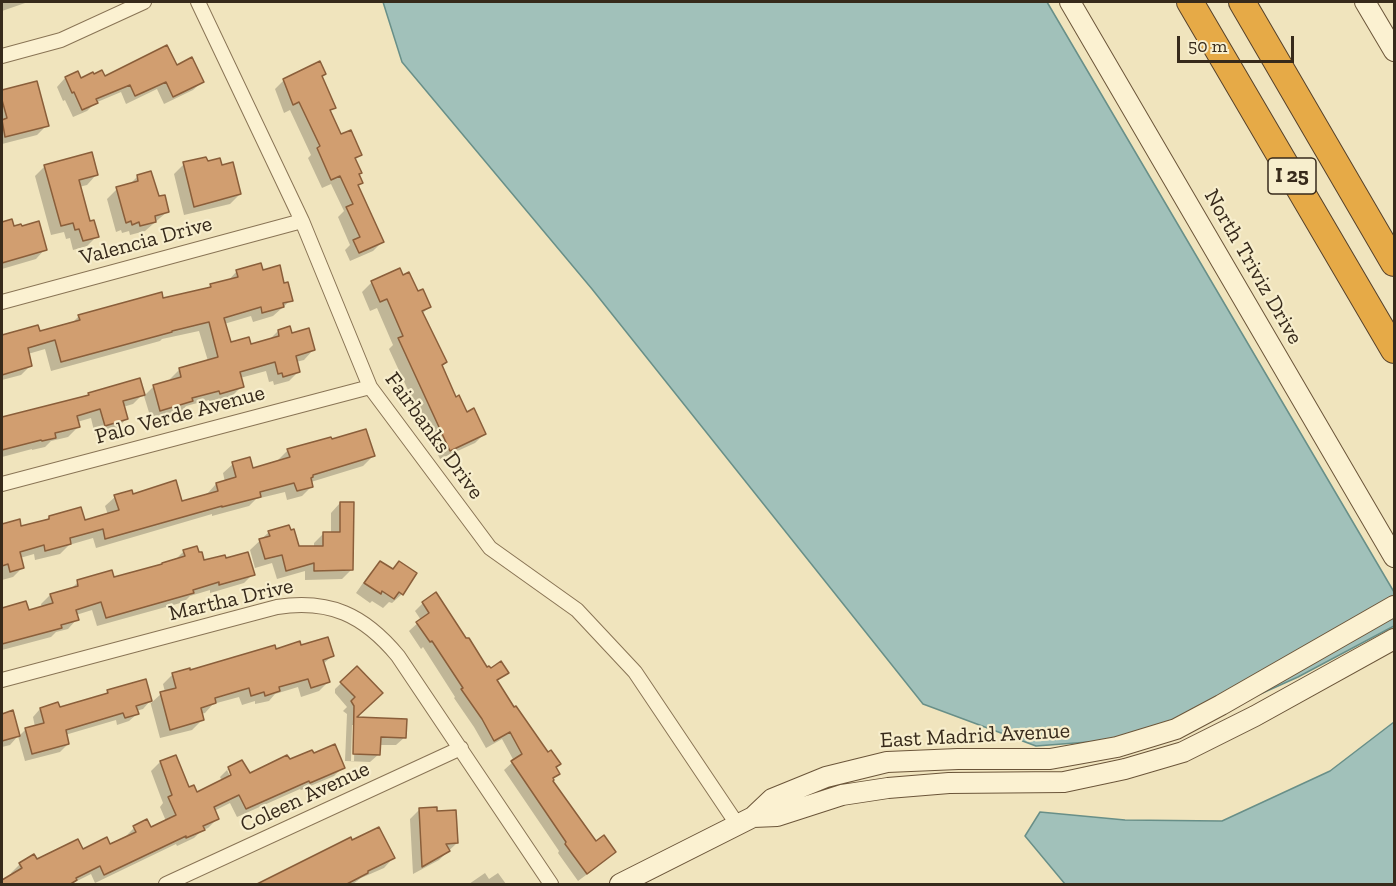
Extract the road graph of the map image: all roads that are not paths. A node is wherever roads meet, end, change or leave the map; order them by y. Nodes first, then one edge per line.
1 (144, 2) edge
2 (198, 2) edge
3 (1070, 2) edge
4 (1190, 2) edge
5 (1242, 2) edge
6 (1365, 2) edge
7 (1395, 51) edge
8 (2, 56) edge
9 (302, 221) junction
10 (1395, 263) edge
11 (2, 302) edge
12 (1395, 350) edge
13 (370, 387) junction
14 (2, 484) edge
15 (1395, 557) edge
16 (1395, 606) edge
17 (1395, 639) edge
18 (2, 680) edge
19 (461, 748) junction
20 (745, 821) junction
21 (166, 885) edge
22 (552, 885) edge
23 (620, 885) edge

1 - 8 street
2 - 9 street, Fairbanks Drive
3 - 15 street, North Triviz Drive
4 - 12 highway, I 25
5 - 10 highway, I 25
6 - 7 street
9 - 11 street, Valencia Drive
9 - 13 street, Fairbanks Drive
13 - 14 street, Palo Verde Avenue
13 - 20 street, Fairbanks Drive
16 - 20 street, East Madrid Avenue
17 - 20 street, East Madrid Avenue
18 - 19 street, Martha Drive
19 - 21 street, Coleen Avenue
19 - 22 street, Martha Drive
20 - 23 street, East Madrid Avenue

